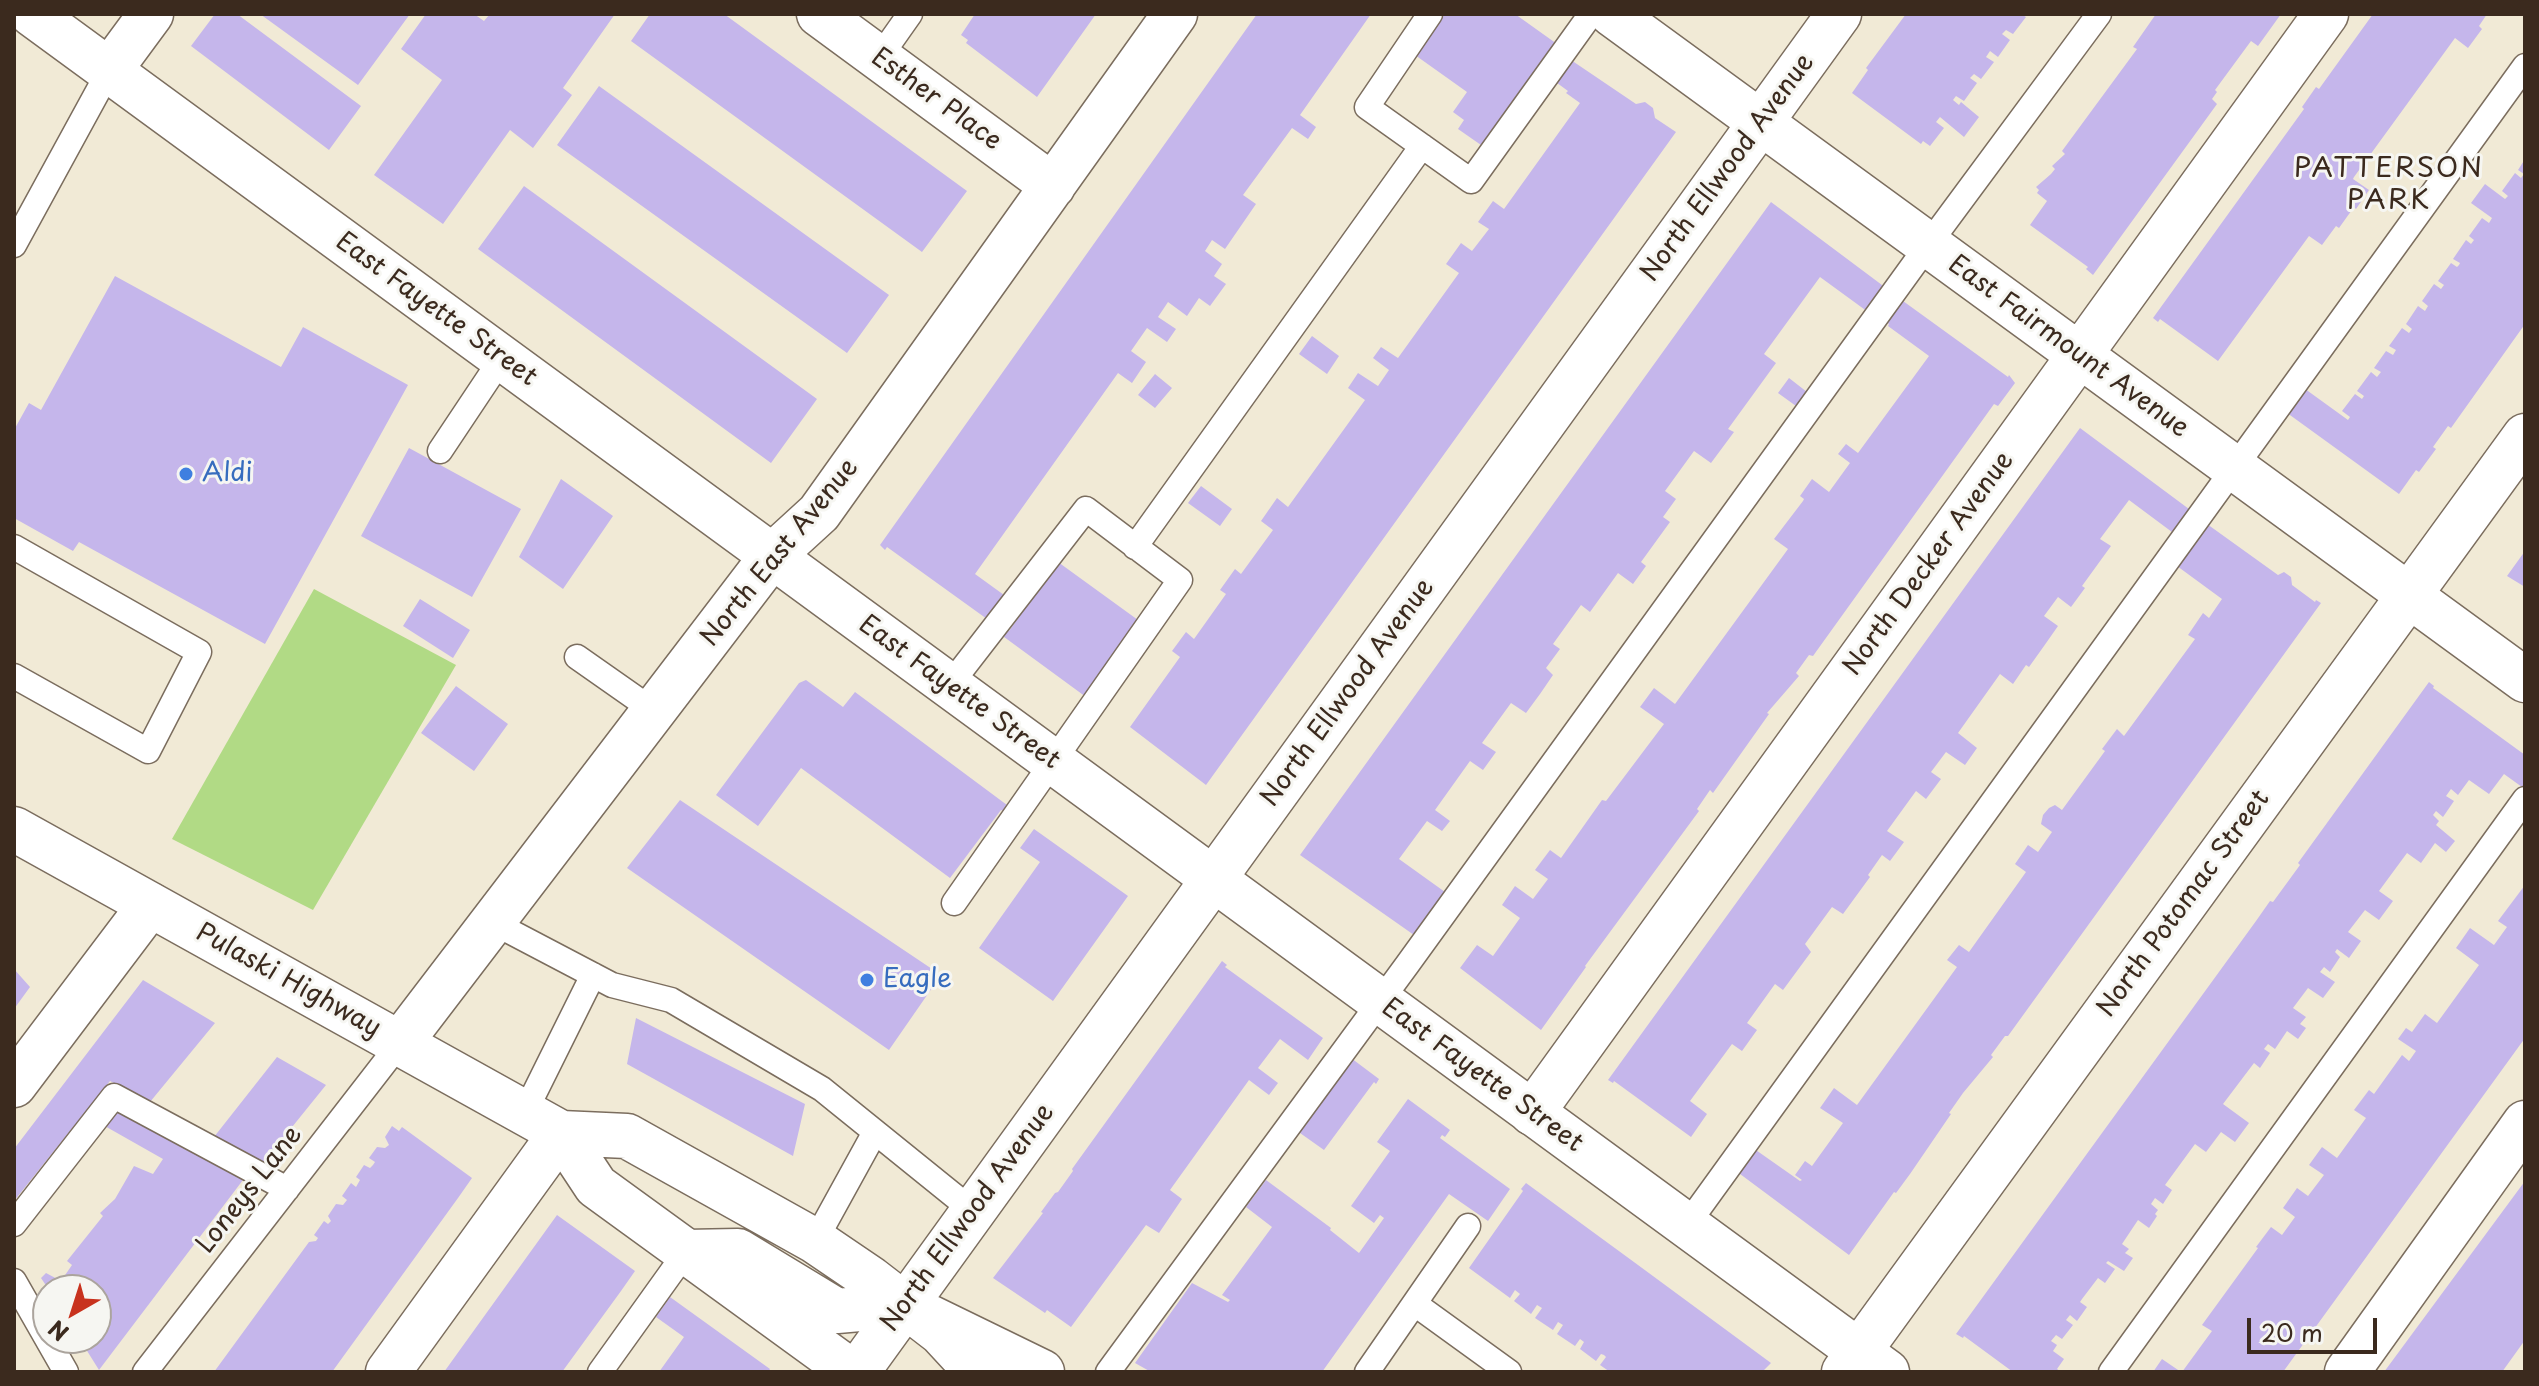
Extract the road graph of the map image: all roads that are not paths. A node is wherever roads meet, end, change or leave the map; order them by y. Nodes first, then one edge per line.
1 (32, 14) edge
2 (151, 14) edge
3 (819, 14) edge
4 (910, 14) edge
5 (1175, 14) edge
6 (1430, 14) edge
7 (1591, 14) edge
8 (1612, 14) edge
9 (1839, 14) edge
10 (2099, 14) edge
11 (2326, 14) edge
12 (879, 58) junction
13 (2525, 66) edge
14 (109, 71) junction
15 (1760, 123) junction
16 (1422, 146) junction
17 (1053, 186) junction
18 (14, 245) edge
19 (1928, 245) junction
20 (2080, 356) junction
21 (502, 358) junction
22 (2525, 436) edge
23 (440, 451) dead end
24 (2234, 468) junction
25 (14, 547) edge
26 (1135, 547) junction
27 (772, 556) junction
28 (2409, 596) junction
29 (577, 657) dead end
30 (14, 676) edge
31 (2525, 680) edge
32 (949, 686) junction
33 (654, 711) junction
34 (1054, 763) junction
35 (2525, 799) edge
36 (14, 829) edge
37 (1213, 880) junction
38 (954, 903) dead end
39 (150, 905) junction
40 (492, 922) junction
41 (593, 975) junction
42 (1381, 1001) junction
43 (400, 1043) junction
44 (14, 1085) edge
45 (1532, 1113) junction
46 (543, 1123) junction
47 (2525, 1123) edge
48 (875, 1132) junction
49 (287, 1189) junction
50 (973, 1211) junction
51 (14, 1224) edge
52 (1468, 1226) dead end
53 (1686, 1226) junction
54 (815, 1241) junction
55 (686, 1252) junction
56 (14, 1281) edge
57 (1415, 1304) junction
58 (905, 1305) junction
59 (1863, 1365) edge
60 (66, 1372) edge
61 (145, 1372) edge
62 (388, 1372) edge
63 (600, 1372) edge
64 (854, 1372) edge
65 (977, 1372) edge
66 (1042, 1372) edge
67 (1108, 1372) edge
68 (1367, 1372) edge
69 (1509, 1372) edge
70 (2111, 1372) edge
71 (2347, 1372) edge

1 - 14 street, East Fayette Street
2 - 14 street
3 - 12 street, Esther Place
4 - 12 lane
5 - 17 street, North East Avenue
6 - 16 lane
7 - 16 lane
8 - 15 street, East Fairmount Avenue
9 - 15 street, North Ellwood Avenue
10 - 19 lane
11 - 20 street, North Decker Avenue
12 - 17 street, Esther Place
13 - 24 lane
14 - 18 lane
14 - 21 street, East Fayette Street
15 - 19 street, East Fairmount Avenue
15 - 37 street, North Ellwood Avenue
16 - 26 lane
17 - 27 street, North East Avenue
19 - 20 street, East Fairmount Avenue
19 - 42 lane
20 - 24 street, East Fairmount Avenue
20 - 45 street, North Decker Avenue
21 - 23 lane
21 - 27 street, East Fayette Street
22 - 28 street, North Potomac Street
24 - 28 street, East Fairmount Avenue
24 - 53 lane
25 - 30 lane
26 - 32 lane
26 - 34 lane
27 - 32 street, East Fayette Street
27 - 33 street, North East Avenue
28 - 31 street, East Fairmount Avenue
28 - 59 street, North Potomac Street
29 - 33 lane
32 - 34 street, East Fayette Street
33 - 40 street, North East Avenue
34 - 37 street, East Fayette Street
34 - 38 lane
35 - 70 lane
36 - 39 street, Pulaski Highway
37 - 42 street, East Fayette Street
37 - 50 street, North Ellwood Avenue
39 - 43 street, Pulaski Highway
39 - 44 street
40 - 41 lane
40 - 43 street, North East Avenue
41 - 46 lane
41 - 48 lane
42 - 45 street, East Fayette Street
42 - 67 lane
43 - 46 street, Pulaski Highway
43 - 49 lane, Loneys Lane
45 - 53 street, East Fayette Street
46 - 54 street, Pulaski Highway
46 - 55 street, Pulaski Highway
46 - 62 street
47 - 71 street
48 - 50 lane
48 - 54 lane
49 - 51 lane
49 - 61 lane, Loneys Lane
50 - 58 street, North Ellwood Avenue
52 - 57 lane
53 - 59 street, East Fayette Street
54 - 58 street, Pulaski Highway
55 - 58 street
55 - 63 lane
55 - 64 street, Pulaski Highway
56 - 60 lane
57 - 68 lane
57 - 69 lane
58 - 64 street, North Ellwood Avenue
58 - 65 street
58 - 66 street, Pulaski Highway

